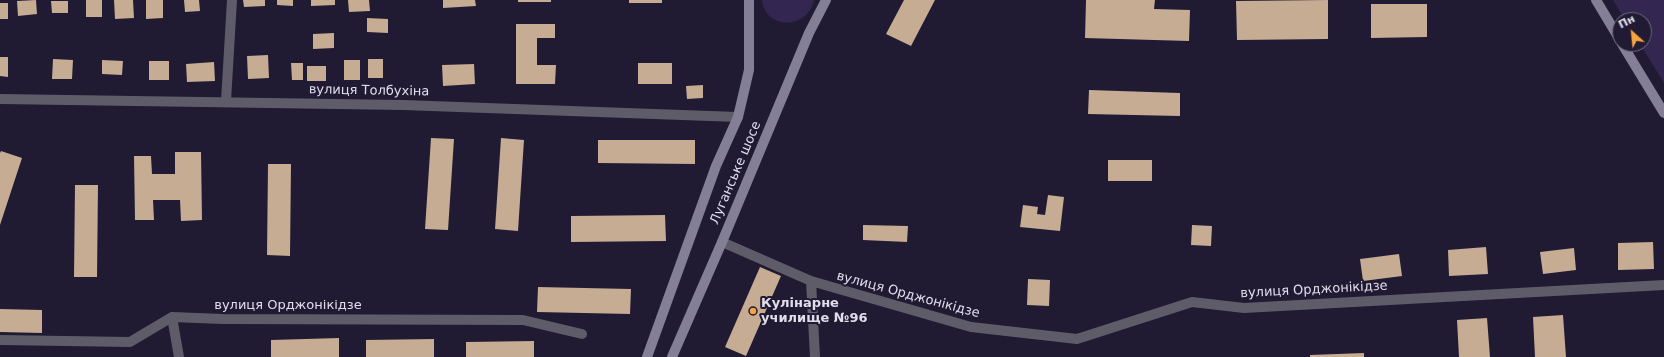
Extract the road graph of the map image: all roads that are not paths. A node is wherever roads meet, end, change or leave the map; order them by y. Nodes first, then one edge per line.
1 (232, 0) edge
2 (749, 0) edge
3 (826, 0) edge
4 (1596, 0) edge
5 (1612, 27) edge
6 (1627, 52) edge
7 (0, 99) edge
8 (226, 101) junction
9 (1664, 113) edge
10 (738, 117) junction
11 (722, 242) junction
12 (811, 281) junction
13 (1664, 285) edge
14 (172, 317) junction
15 (582, 334) dead end
16 (0, 340) edge
17 (179, 357) edge
18 (647, 357) edge
19 (672, 357) edge
20 (815, 357) edge

1 - 8 street
2 - 10 main road, Луганське шосе
3 - 11 main road, Луганське шосе
4 - 5 main road
6 - 9 main road
7 - 8 street, вулиця Толбухіна
8 - 10 street, вулиця Толбухіна
10 - 18 main road, Луганське шосе
11 - 12 street, вулиця Орджонікідзе
11 - 19 main road, Луганське шосе
12 - 13 street, вулиця Орджонікідзе
12 - 20 street
14 - 15 street, вулиця Орджонікідзе
14 - 16 street
14 - 17 street

